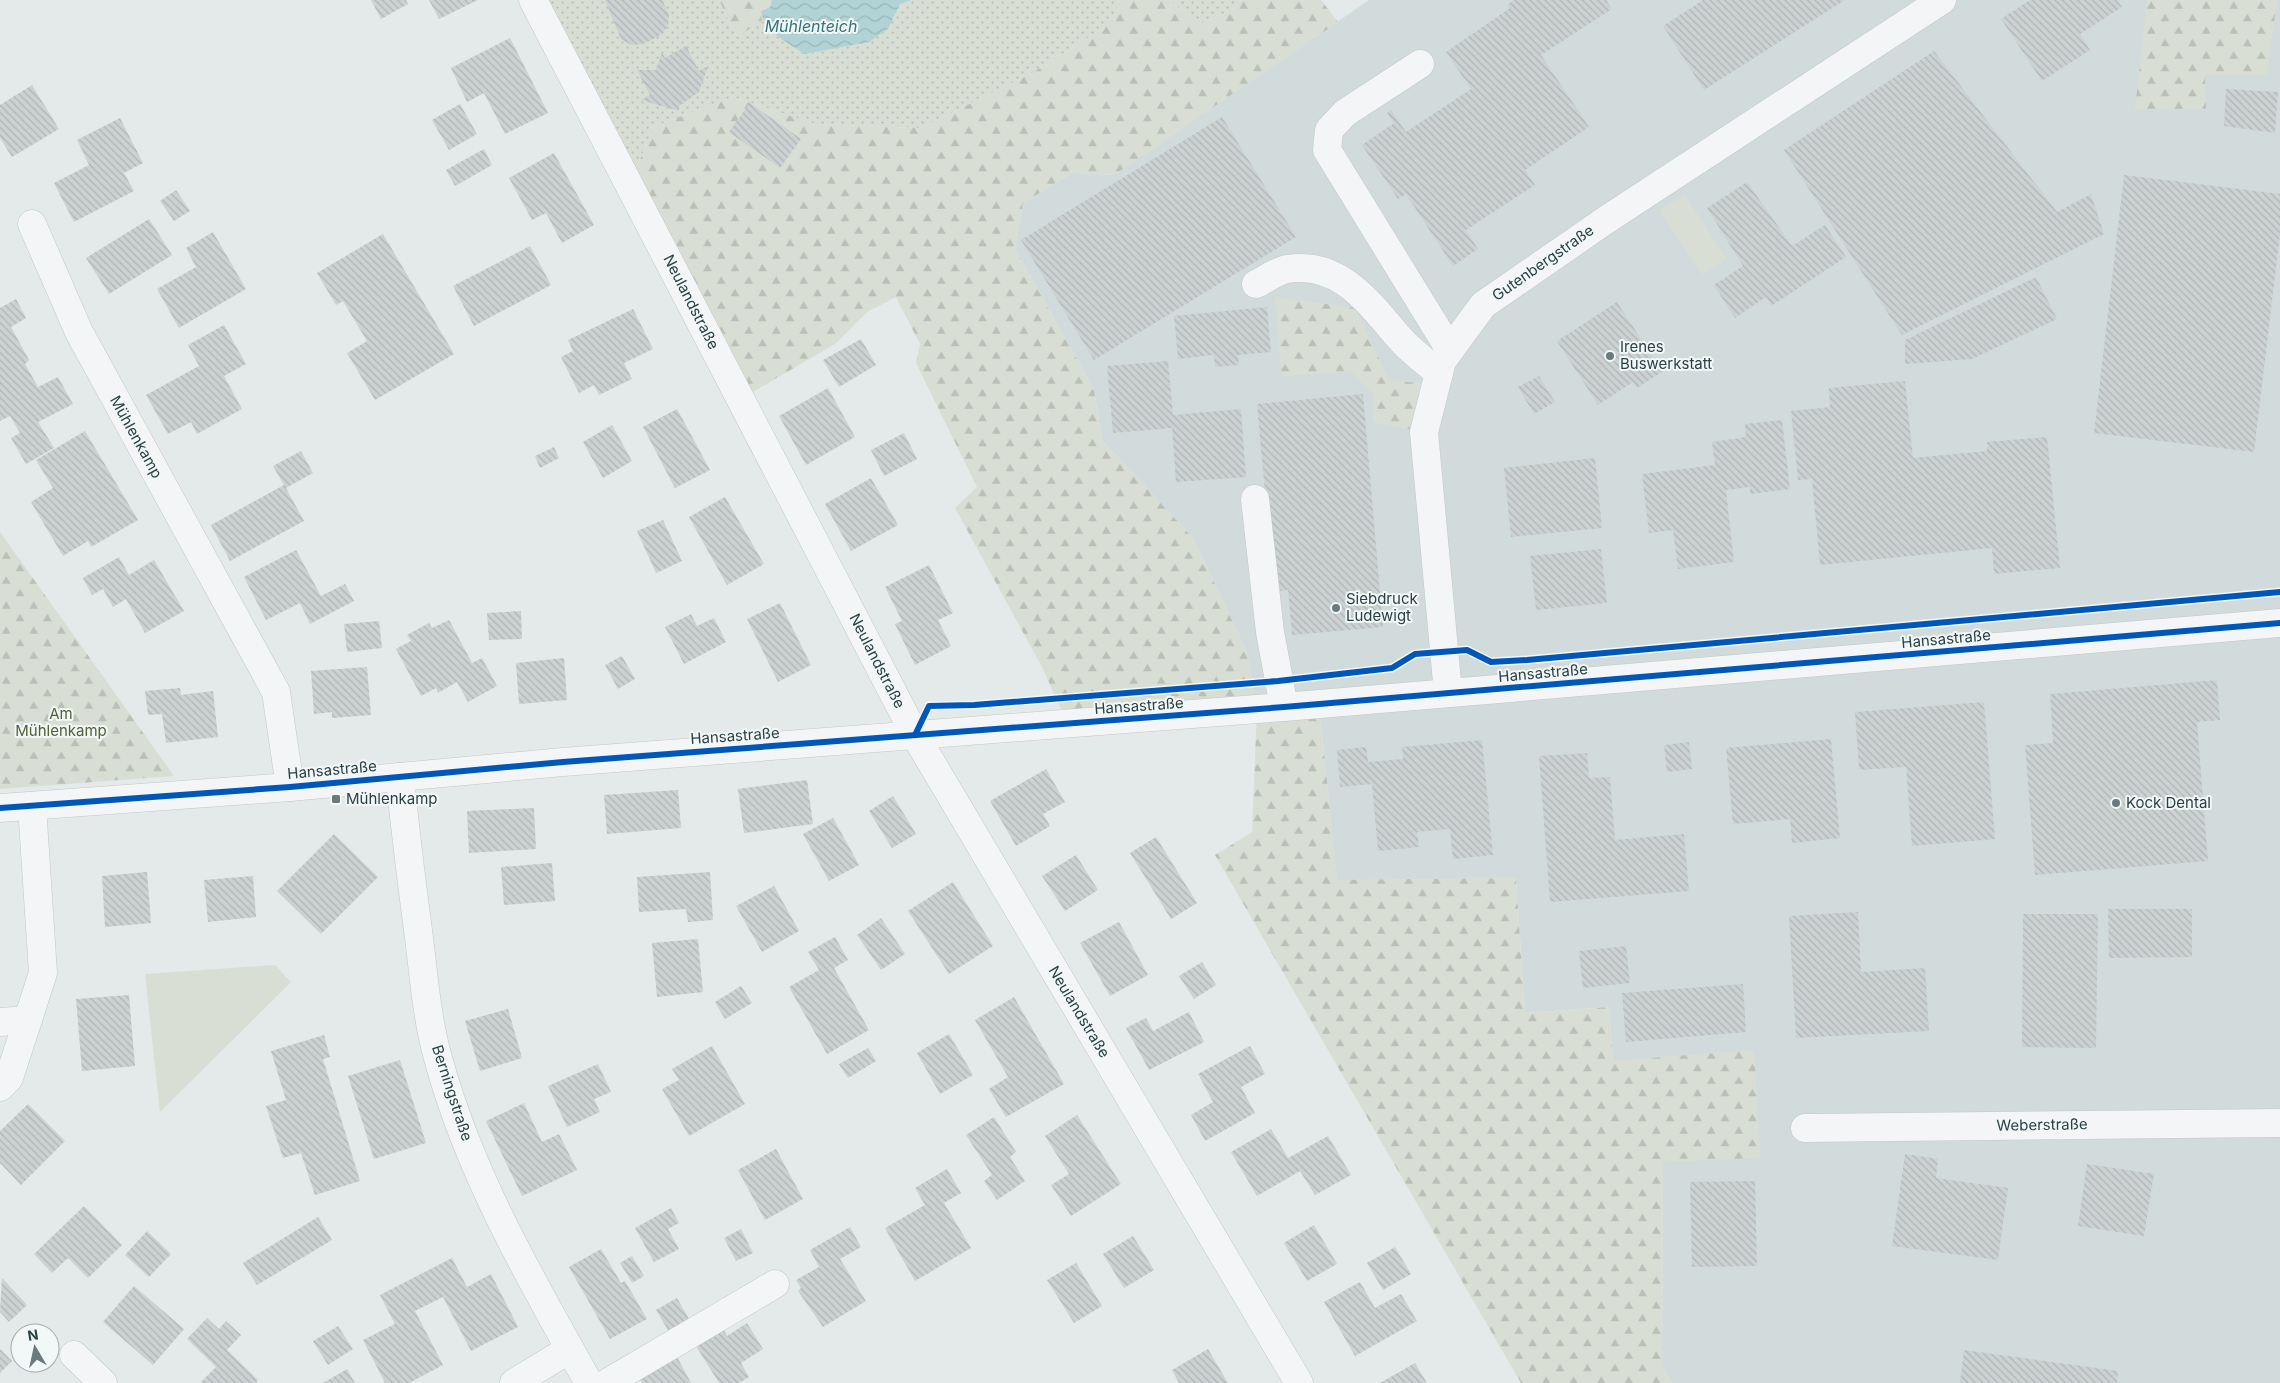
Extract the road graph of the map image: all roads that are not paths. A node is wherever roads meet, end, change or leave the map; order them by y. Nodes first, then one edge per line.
1 (534, 0) edge
2 (1942, 0) edge
3 (1420, 64) dead end
4 (32, 224) dead end
5 (1256, 284) dead end
6 (1445, 362) junction
7 (1255, 499) dead end
8 (2280, 623) edge
9 (1448, 693) junction
10 (1284, 707) junction
11 (915, 735) junction
12 (400, 777) junction
13 (290, 786) junction
14 (32, 806) junction
15 (0, 808) edge
16 (28, 1020) junction
17 (0, 1022) edge
18 (0, 1087) edge
19 (2280, 1123) edge
20 (1805, 1128) dead end
21 (776, 1284) dead end
22 (570, 1349) junction
23 (74, 1355) dead end
24 (103, 1383) edge
25 (514, 1383) edge
26 (589, 1383) edge
27 (607, 1383) edge
28 (1299, 1383) edge

1 - 11 street, Neulandstraße
2 - 6 street, Gutenbergstraße
3 - 6 street
4 - 13 street, Mühlenkamp
5 - 6 street
6 - 9 street, Gutenbergstraße
7 - 10 street
8 - 9 street, Hansastraße
9 - 10 street, Hansastraße
10 - 11 street, Hansastraße
11 - 12 street, Hansastraße
11 - 28 street, Neulandstraße
12 - 13 street, Hansastraße
12 - 22 street, Berningstraße
13 - 14 street, Hansastraße
14 - 15 street, Hansastraße
14 - 16 street
16 - 17 street
16 - 18 street
19 - 20 street, Weberstraße
21 - 27 street
22 - 25 street
22 - 26 street, Berningstraße
23 - 24 street

